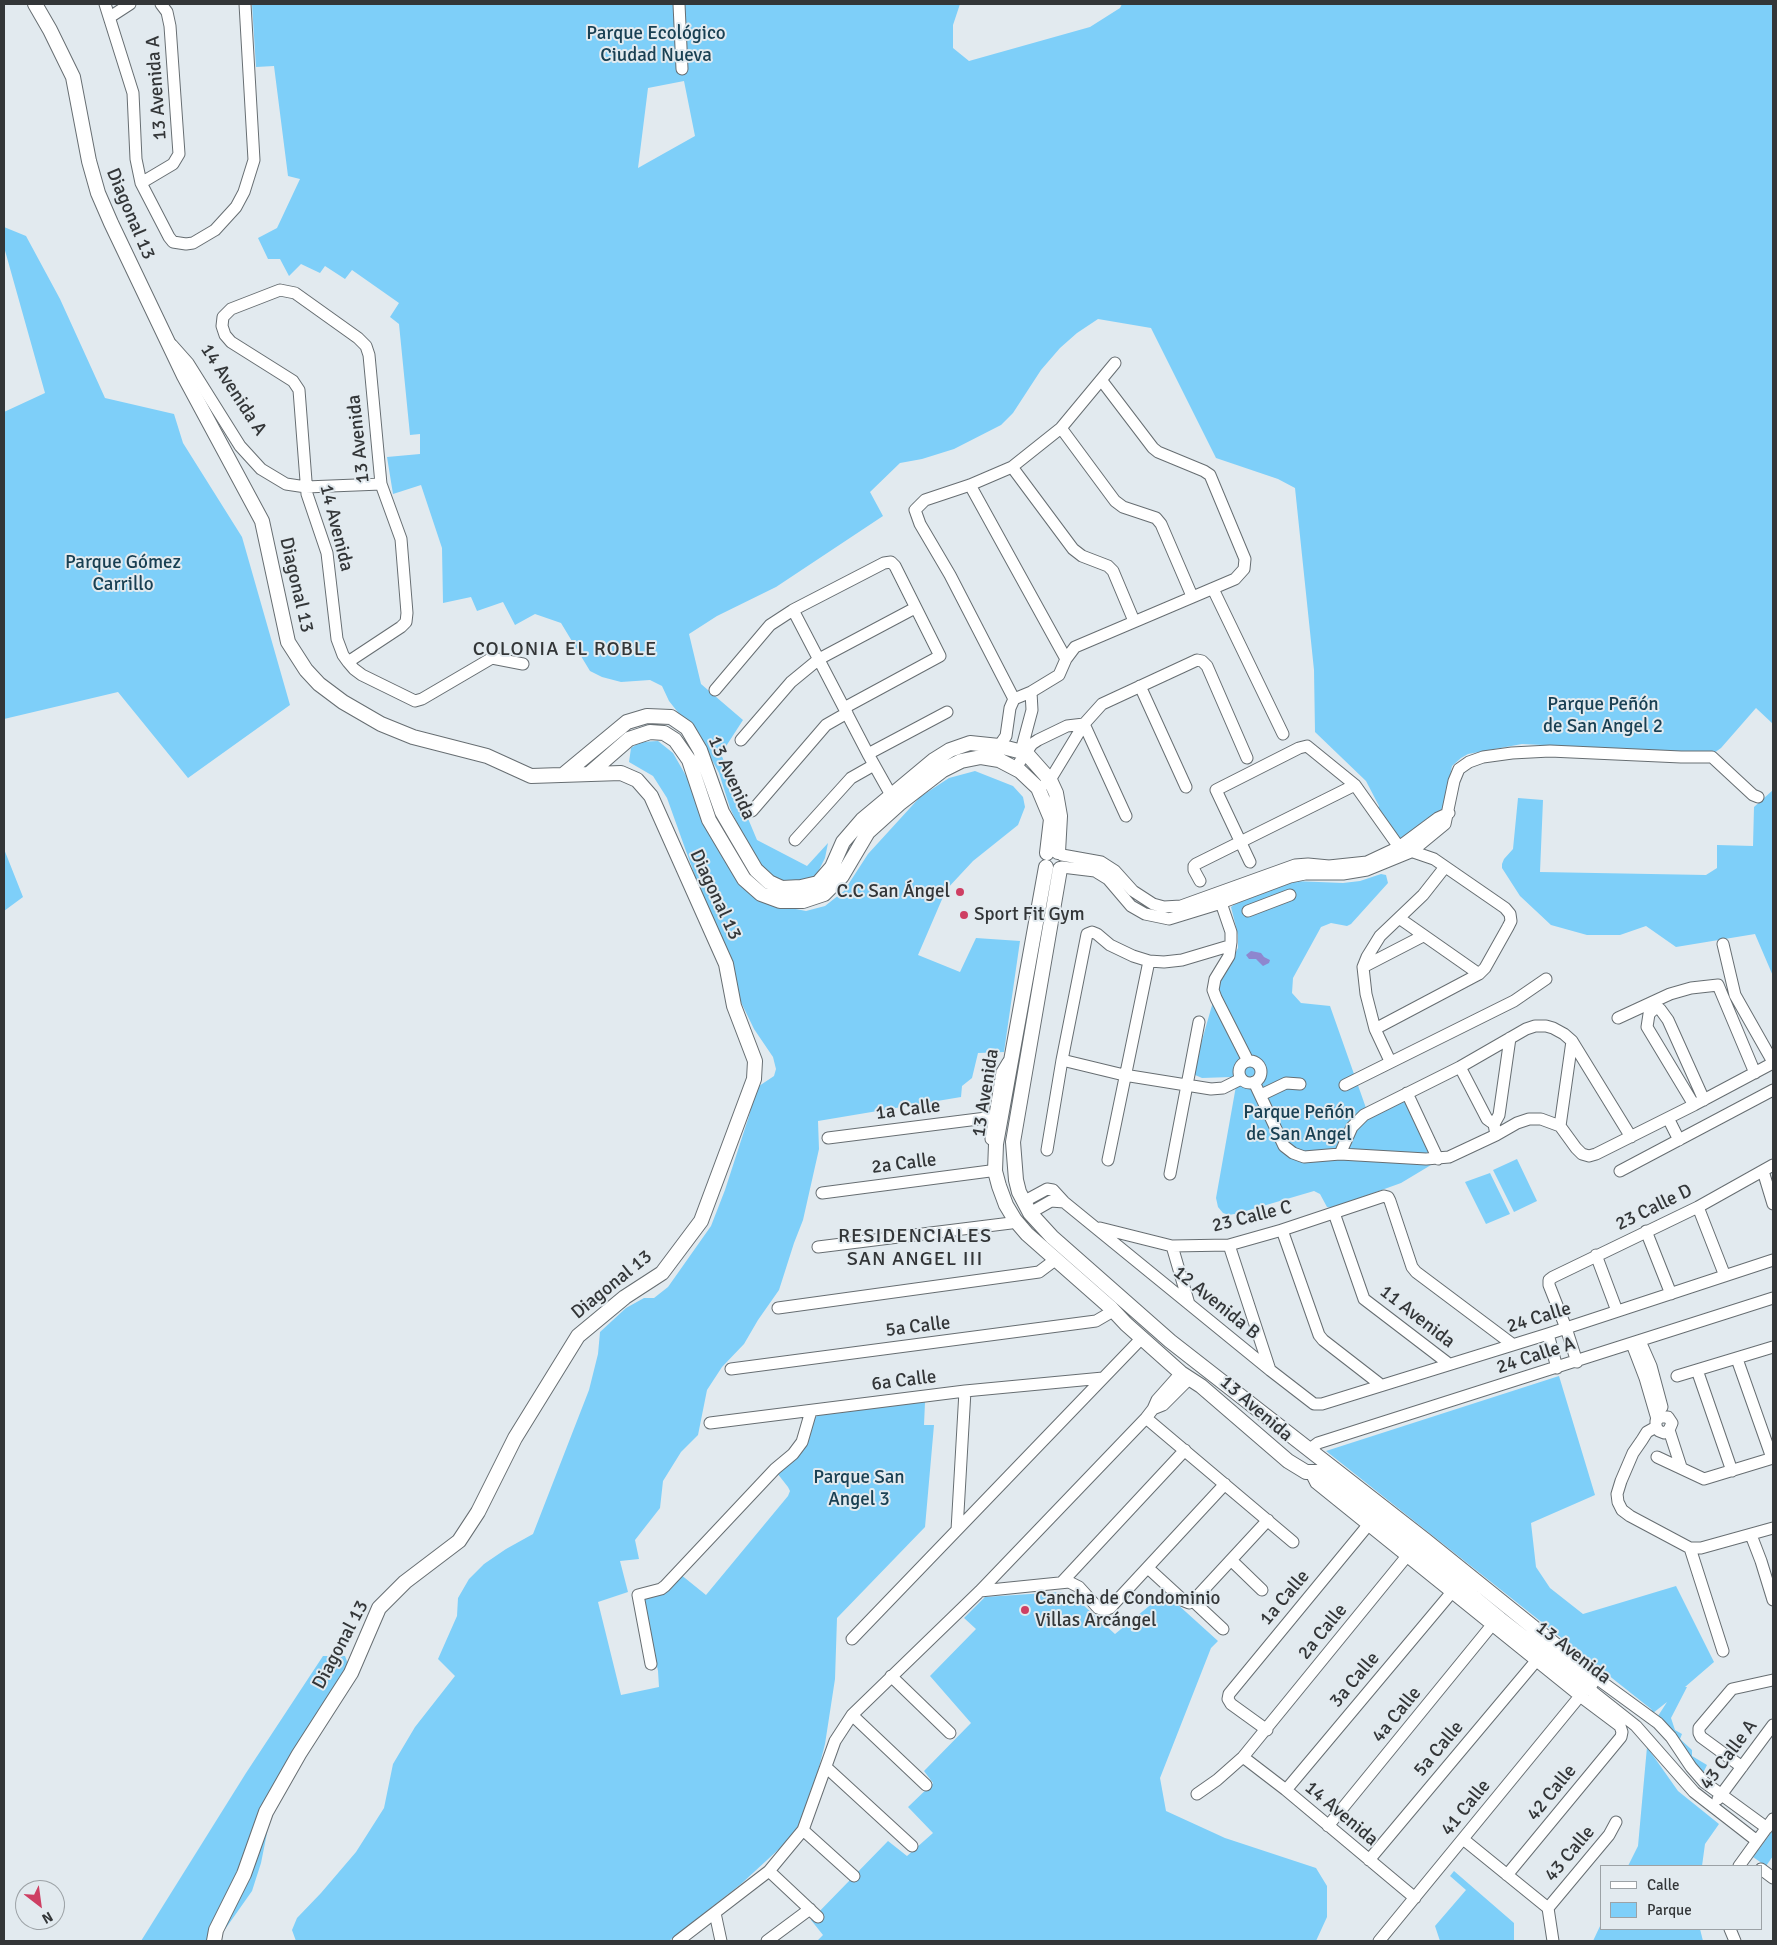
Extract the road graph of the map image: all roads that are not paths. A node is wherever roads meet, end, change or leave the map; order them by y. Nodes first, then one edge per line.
1 (34, 4) edge
2 (104, 4) edge
3 (130, 4) edge
4 (161, 4) edge
5 (245, 4) edge
6 (679, 4) edge
7 (110, 17) junction
8 (682, 69) dead end
9 (141, 184) junction
10 (223, 330) joint
11 (165, 335) junction
12 (1116, 363) dead end
13 (1102, 382) junction
14 (1061, 428) junction
15 (1012, 467) junction
16 (381, 484) junction
17 (970, 484) junction
18 (306, 487) junction
19 (1213, 589) junction
20 (1192, 596) junction
21 (914, 608) junction
22 (793, 610) junction
23 (1134, 622) junction
24 (819, 659) junction
25 (1066, 659) junction
26 (348, 662) junction
27 (523, 664) dead end
28 (1140, 686) junction
29 (715, 690) dead end
30 (1031, 692) junction
31 (1014, 699) junction
32 (846, 710) junction
33 (947, 712) dead end
34 (1084, 724) junction
35 (1283, 734) dead end
36 (741, 740) dead end
37 (999, 746) junction
38 (1024, 752) junction
39 (868, 754) junction
40 (1247, 758) dead end
41 (874, 765) junction
42 (1015, 769) junction
43 (590, 773) junction
44 (563, 775) junction
45 (1050, 780) junction
46 (915, 783) junction
47 (1355, 785) junction
48 (1186, 787) dead end
49 (1038, 788) junction
50 (1758, 797) dead end
51 (895, 799) junction
52 (752, 811) dead end
53 (1449, 813) junction
54 (1126, 816) dead end
55 (795, 840) dead end
56 (1240, 842) junction
57 (1399, 847) junction
58 (1410, 852) junction
59 (1056, 860) junction
60 (1250, 862) dead end
61 (1445, 867) junction
62 (1271, 877) junction
63 (1200, 881) dead end
64 (1290, 895) dead end
65 (1219, 898) junction
66 (1277, 901) junction
67 (1248, 911) dead end
68 (1399, 918) junction
69 (1423, 936) junction
70 (1723, 944) dead end
71 (1229, 946) junction
72 (1149, 961) junction
73 (1363, 967) junction
74 (1479, 974) junction
75 (1546, 978) dead end
76 (1618, 1018) dead end
77 (1199, 1022) dead end
78 (1375, 1029) junction
79 (1510, 1038) junction
80 (1572, 1041) junction
81 (1063, 1057) junction
82 (1010, 1058) junction
83 (1390, 1061) junction
84 (1773, 1062) edge
85 (1460, 1067) junction
86 (1242, 1069) junction
87 (1125, 1071) junction
88 (1755, 1073) junction
89 (1186, 1081) junction
90 (1254, 1082) junction
91 (1300, 1084) dead end
92 (1345, 1084) dead end
93 (1773, 1090) edge
94 (1407, 1094) junction
95 (1260, 1095) junction
96 (1699, 1103) junction
97 (994, 1117) junction
98 (1668, 1118) junction
99 (1560, 1126) junction
100 (1495, 1130) junction
101 (1631, 1137) junction
102 (828, 1138) dead end
103 (1679, 1140) junction
104 (1047, 1150) dead end
105 (1340, 1154) junction
106 (1438, 1159) junction
107 (1108, 1160) dead end
108 (1768, 1168) edge
109 (990, 1171) junction
110 (1620, 1171) dead end
111 (1170, 1174) dead end
112 (822, 1193) dead end
113 (1773, 1204) edge
114 (1027, 1207) junction
115 (1698, 1207) junction
116 (1334, 1213) junction
117 (1011, 1223) junction
118 (1096, 1227) junction
119 (1282, 1230) junction
120 (1646, 1231) junction
121 (1229, 1245) junction
122 (1172, 1246) junction
123 (818, 1247) dead end
124 (1596, 1255) junction
125 (1773, 1260) edge
126 (1051, 1263) junction
127 (1725, 1276) junction
128 (1671, 1294) junction
129 (1122, 1298) junction
130 (1773, 1298) edge
131 (1189, 1304) junction
132 (778, 1308) dead end
133 (1110, 1311) junction
134 (1617, 1311) junction
135 (1566, 1328) junction
136 (1548, 1334) junction
137 (1170, 1341) junction
138 (1636, 1342) junction
139 (1137, 1343) junction
140 (1512, 1344) junction
141 (1773, 1347) edge
142 (1156, 1350) junction
143 (1737, 1359) junction
144 (1577, 1362) junction
145 (1449, 1364) junction
146 (1557, 1368) junction
147 (731, 1369) dead end
148 (1270, 1370) junction
149 (1697, 1370) junction
150 (1211, 1373) junction
151 (1677, 1376) dead end
152 (1103, 1378) junction
153 (1190, 1379) junction
154 (1382, 1385) junction
155 (965, 1391) junction
156 (1314, 1404) joint
157 (811, 1411) junction
158 (1150, 1414) junction
159 (1659, 1420) junction
160 (710, 1423) dead end
161 (1310, 1449) junction
162 (1185, 1450) junction
163 (1282, 1456) junction
164 (1657, 1458) dead end
165 (1772, 1458) edge
166 (1681, 1467) junction
167 (1732, 1471) junction
168 (1310, 1472) junction
169 (1225, 1484) junction
170 (1268, 1520) junction
171 (1369, 1524) junction
172 (1773, 1528) edge
173 (957, 1530) junction
174 (1751, 1535) junction
175 (1293, 1542) dead end
176 (1690, 1548) junction
177 (1407, 1556) junction
178 (1773, 1557) edge
179 (1231, 1560) junction
180 (1761, 1561) junction
181 (1148, 1568) junction
182 (1062, 1582) junction
183 (1772, 1588) edge
184 (1262, 1590) dead end
185 (980, 1591) junction
186 (1452, 1592) junction
187 (1773, 1600) edge
188 (1194, 1601) junction
189 (1492, 1625) junction
190 (1223, 1628) dead end
191 (852, 1639) dead end
192 (1722, 1651) dead end
193 (1536, 1661) junction
194 (651, 1664) dead end
195 (891, 1676) junction
196 (1773, 1680) edge
197 (1588, 1687) junction
198 (852, 1715) junction
199 (1773, 1725) edge
200 (1267, 1730) junction
201 (950, 1733) dead end
202 (1243, 1757) junction
203 (1742, 1767) junction
204 (827, 1768) junction
205 (926, 1785) dead end
206 (1286, 1790) junction
207 (1197, 1794) dead end
208 (1721, 1795) junction
209 (1712, 1807) junction
210 (1616, 1822) dead end
211 (1770, 1824) edge
212 (1328, 1826) junction
213 (803, 1830) junction
214 (1464, 1839) junction
215 (1757, 1841) junction
216 (912, 1846) dead end
217 (1369, 1860) junction
218 (1743, 1862) edge
219 (1762, 1870) edge
220 (769, 1871) junction
221 (1508, 1875) junction
222 (854, 1876) dead end
223 (1773, 1878) edge
224 (1415, 1898) junction
225 (1548, 1908) junction
226 (715, 1913) junction
227 (214, 1941) edge
228 (678, 1941) edge
229 (722, 1941) edge
230 (767, 1941) edge
231 (1379, 1941) edge
232 (1553, 1941) edge

1 - 11 street, Diagonal 13
2 - 7 street
3 - 7 street
4 - 9 street, 13 Avenida A
5 - 9 street
6 - 8 street
7 - 9 street
10 - 16 street, 13 Avenida
10 - 18 street, 14 Avenida
11 - 18 street, 14 Avenida A
11 - 44 street, Diagonal 13
12 - 13 street
13 - 14 street
13 - 19 street
14 - 15 street
14 - 20 street
15 - 17 street
15 - 23 street
16 - 18 street
16 - 26 street, 13 Avenida
17 - 25 street
17 - 31 street
18 - 26 street, 14 Avenida
19 - 20 street
19 - 35 street
20 - 23 street
21 - 22 street
21 - 24 street
21 - 32 street
22 - 24 street
22 - 29 street
23 - 25 street
24 - 32 street
24 - 36 street
25 - 30 street
26 - 27 street, 14 Avenida
28 - 34 street
28 - 40 street
28 - 48 street
30 - 31 street
30 - 38 street
31 - 37 street
32 - 39 street
32 - 52 street
33 - 39 street
34 - 38 street
34 - 45 street
34 - 54 street
37 - 38 street, 13 Avenida
37 - 46 street, 13 Avenida
38 - 42 street
38 - 45 street, 13 Avenida
39 - 41 street
41 - 51 street
41 - 55 street
42 - 46 street, 13 Avenida
42 - 49 street, 13 Avenida
43 - 44 street, Diagonal 13
43 - 51 street, 13 Avenida
43 - 227 street, Diagonal 13
44 - 51 street, 13 Avenida
45 - 49 street
45 - 59 street, 13 Avenida
46 - 51 street, 13 Avenida
47 - 56 street
47 - 56 street
47 - 57 street
49 - 59 street, 13 Avenida
50 - 53 street
53 - 57 street
53 - 58 street
56 - 60 street
56 - 63 street
57 - 58 street
57 - 62 street
58 - 61 street
58 - 62 street
59 - 65 street
59 - 82 street, 13 Avenida
59 - 114 street, 13 Avenida
61 - 68 street
61 - 74 street
62 - 65 street
62 - 66 street
64 - 66 street
65 - 71 street
66 - 67 street
68 - 69 street
68 - 73 street
69 - 73 street
69 - 74 street
70 - 84 street
71 - 72 street
71 - 86 street
72 - 81 street
72 - 87 street
73 - 78 street
74 - 78 street
75 - 83 street
76 - 88 street
77 - 89 street
78 - 83 street
79 - 80 street
79 - 85 street
79 - 100 street
80 - 99 street
80 - 101 street
81 - 87 street
81 - 104 street
82 - 97 street
82 - 133 street, 13 Avenida
83 - 92 street
84 - 88 street
85 - 94 street
85 - 100 street
86 - 89 street
86 - 90 street
86 - 90 street
87 - 89 street
87 - 107 street
88 - 96 street
89 - 111 street
90 - 95 street
91 - 95 street
93 - 103 street
94 - 105 street
94 - 106 street
95 - 105 street
96 - 96 street
96 - 98 street
97 - 102 street, 1a Calle
97 - 109 street
98 - 101 street
98 - 103 street
99 - 100 street
99 - 101 street
100 - 106 street
103 - 110 street
105 - 106 street
108 - 113 street
108 - 115 street, 23 Calle D
109 - 112 street, 2a Calle
109 - 117 street
114 - 118 street, 12 Avenida B
114 - 129 street, 13 Avenida
115 - 120 street, 23 Calle D
115 - 127 street
116 - 119 street, 23 Calle C
116 - 140 street, 23 Calle C
116 - 145 street, 11 Avenida
117 - 123 street
117 - 126 street
118 - 122 street, 23 Calle C
118 - 131 street, 12 Avenida B
119 - 121 street, 23 Calle C
119 - 154 street
120 - 124 street, 23 Calle D
120 - 128 street
121 - 122 street, 23 Calle C
121 - 148 street
122 - 131 street
124 - 134 street
124 - 135 street, 23 Calle D
125 - 127 street, 24 Calle
126 - 132 street
126 - 133 street
127 - 128 street, 24 Calle
128 - 134 street, 24 Calle
129 - 133 street
129 - 137 street, 13 Avenida
130 - 138 street, 24 Calle A
131 - 148 street, 12 Avenida B
133 - 139 street
133 - 142 street, 13 Avenida
133 - 147 street, 5a Calle
134 - 135 street, 24 Calle
135 - 136 street, 24 Calle
135 - 144 street
136 - 140 street, 24 Calle
136 - 146 street
137 - 142 street
137 - 150 street, 13 Avenida
138 - 144 street, 24 Calle A
138 - 159 street
139 - 142 street
139 - 152 street
140 - 145 street, 24 Calle
141 - 143 street
142 - 153 street, 13 Avenida
143 - 149 street
143 - 165 street
144 - 146 street, 24 Calle A
145 - 154 street, 24 Calle
146 - 161 street, 24 Calle A
148 - 156 street, 12 Avenida B
149 - 151 street
149 - 167 street
150 - 153 street
150 - 161 street, 13 Avenida
152 - 155 street, 6a Calle
152 - 173 street
153 - 158 street
153 - 163 street, 13 Avenida
154 - 156 street, 24 Calle
155 - 157 street, 6a Calle
155 - 173 street
157 - 160 street, 6a Calle
157 - 194 street
158 - 162 street
158 - 185 street
159 - 166 street
159 - 176 street
161 - 163 street
161 - 168 street
161 - 197 street, 13 Avenida
162 - 169 street
162 - 182 street
163 - 168 street, 13 Avenida
164 - 166 street
165 - 167 street
166 - 167 street
168 - 171 street
168 - 197 street, 13 Avenida
169 - 170 street
169 - 181 street
170 - 175 street
170 - 179 street
171 - 177 street
171 - 200 street, 1a Calle
172 - 174 street
173 - 191 street
174 - 176 street
174 - 180 street
176 - 192 street
177 - 186 street
177 - 200 street, 2a Calle
178 - 180 street
179 - 184 street
179 - 188 street
180 - 183 street
181 - 182 street
181 - 188 street
182 - 185 street
183 - 187 street
185 - 195 street
186 - 189 street
186 - 206 street, 3a Calle
188 - 190 street
189 - 193 street
189 - 212 street, 4a Calle
193 - 197 street
193 - 217 street, 5a Calle
195 - 198 street
195 - 201 street
196 - 203 street
197 - 208 street, 13 Avenida
197 - 209 street, 13 Avenida
197 - 214 street, 41 Calle
197 - 221 street, 42 Calle
198 - 204 street
198 - 205 street
199 - 203 street, 43 Calle A
200 - 202 street, 2a Calle
202 - 206 street, 14 Avenida
202 - 207 street, 2a Calle
203 - 208 street, 43 Calle A
204 - 213 street
204 - 216 street
206 - 212 street, 14 Avenida
208 - 209 street, 43 Calle A
208 - 211 street, 13 Avenida
209 - 215 street, 13 Avenida
210 - 225 street, 43 Calle
211 - 215 street
212 - 217 street, 14 Avenida
213 - 220 street
213 - 222 street
214 - 221 street
214 - 224 street, 41 Calle
215 - 218 street
217 - 224 street, 14 Avenida
219 - 223 street
220 - 226 street
220 - 230 street
221 - 225 street
224 - 231 street, 41 Calle
225 - 232 street
226 - 228 street
226 - 229 street

